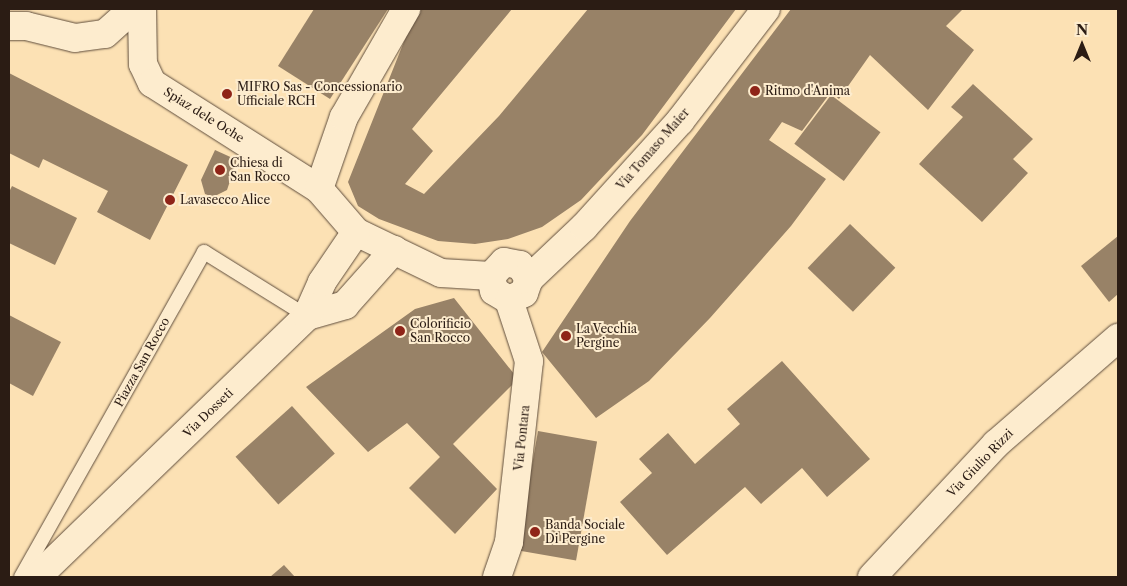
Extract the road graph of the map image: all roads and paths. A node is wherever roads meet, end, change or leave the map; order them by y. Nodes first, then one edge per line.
1 (134, 9) edge
2 (142, 9) edge
3 (406, 9) edge
4 (766, 9) edge
5 (9, 26) edge
6 (319, 189) junction
7 (356, 232) junction
8 (394, 250) junction
9 (491, 276) junction
10 (529, 279) junction
11 (510, 300) junction
12 (307, 316) junction
13 (1118, 338) edge
14 (21, 577) edge
15 (37, 577) edge
16 (498, 577) edge
17 (872, 577) edge

1 - 5 street
2 - 6 street, Spiaz dele Oche
3 - 6 street
4 - 10 street, Via Tomaso Maier
6 - 7 street
7 - 8 street
7 - 12 street, Via Dosseti
8 - 9 street
8 - 12 street
9 - 10 street
9 - 11 street
10 - 11 street
11 - 16 street, Via Pontara
12 - 14 lane, Piazza San Rocco
12 - 15 street, Via Dosseti
13 - 17 street, Via Giulio Rizzi

